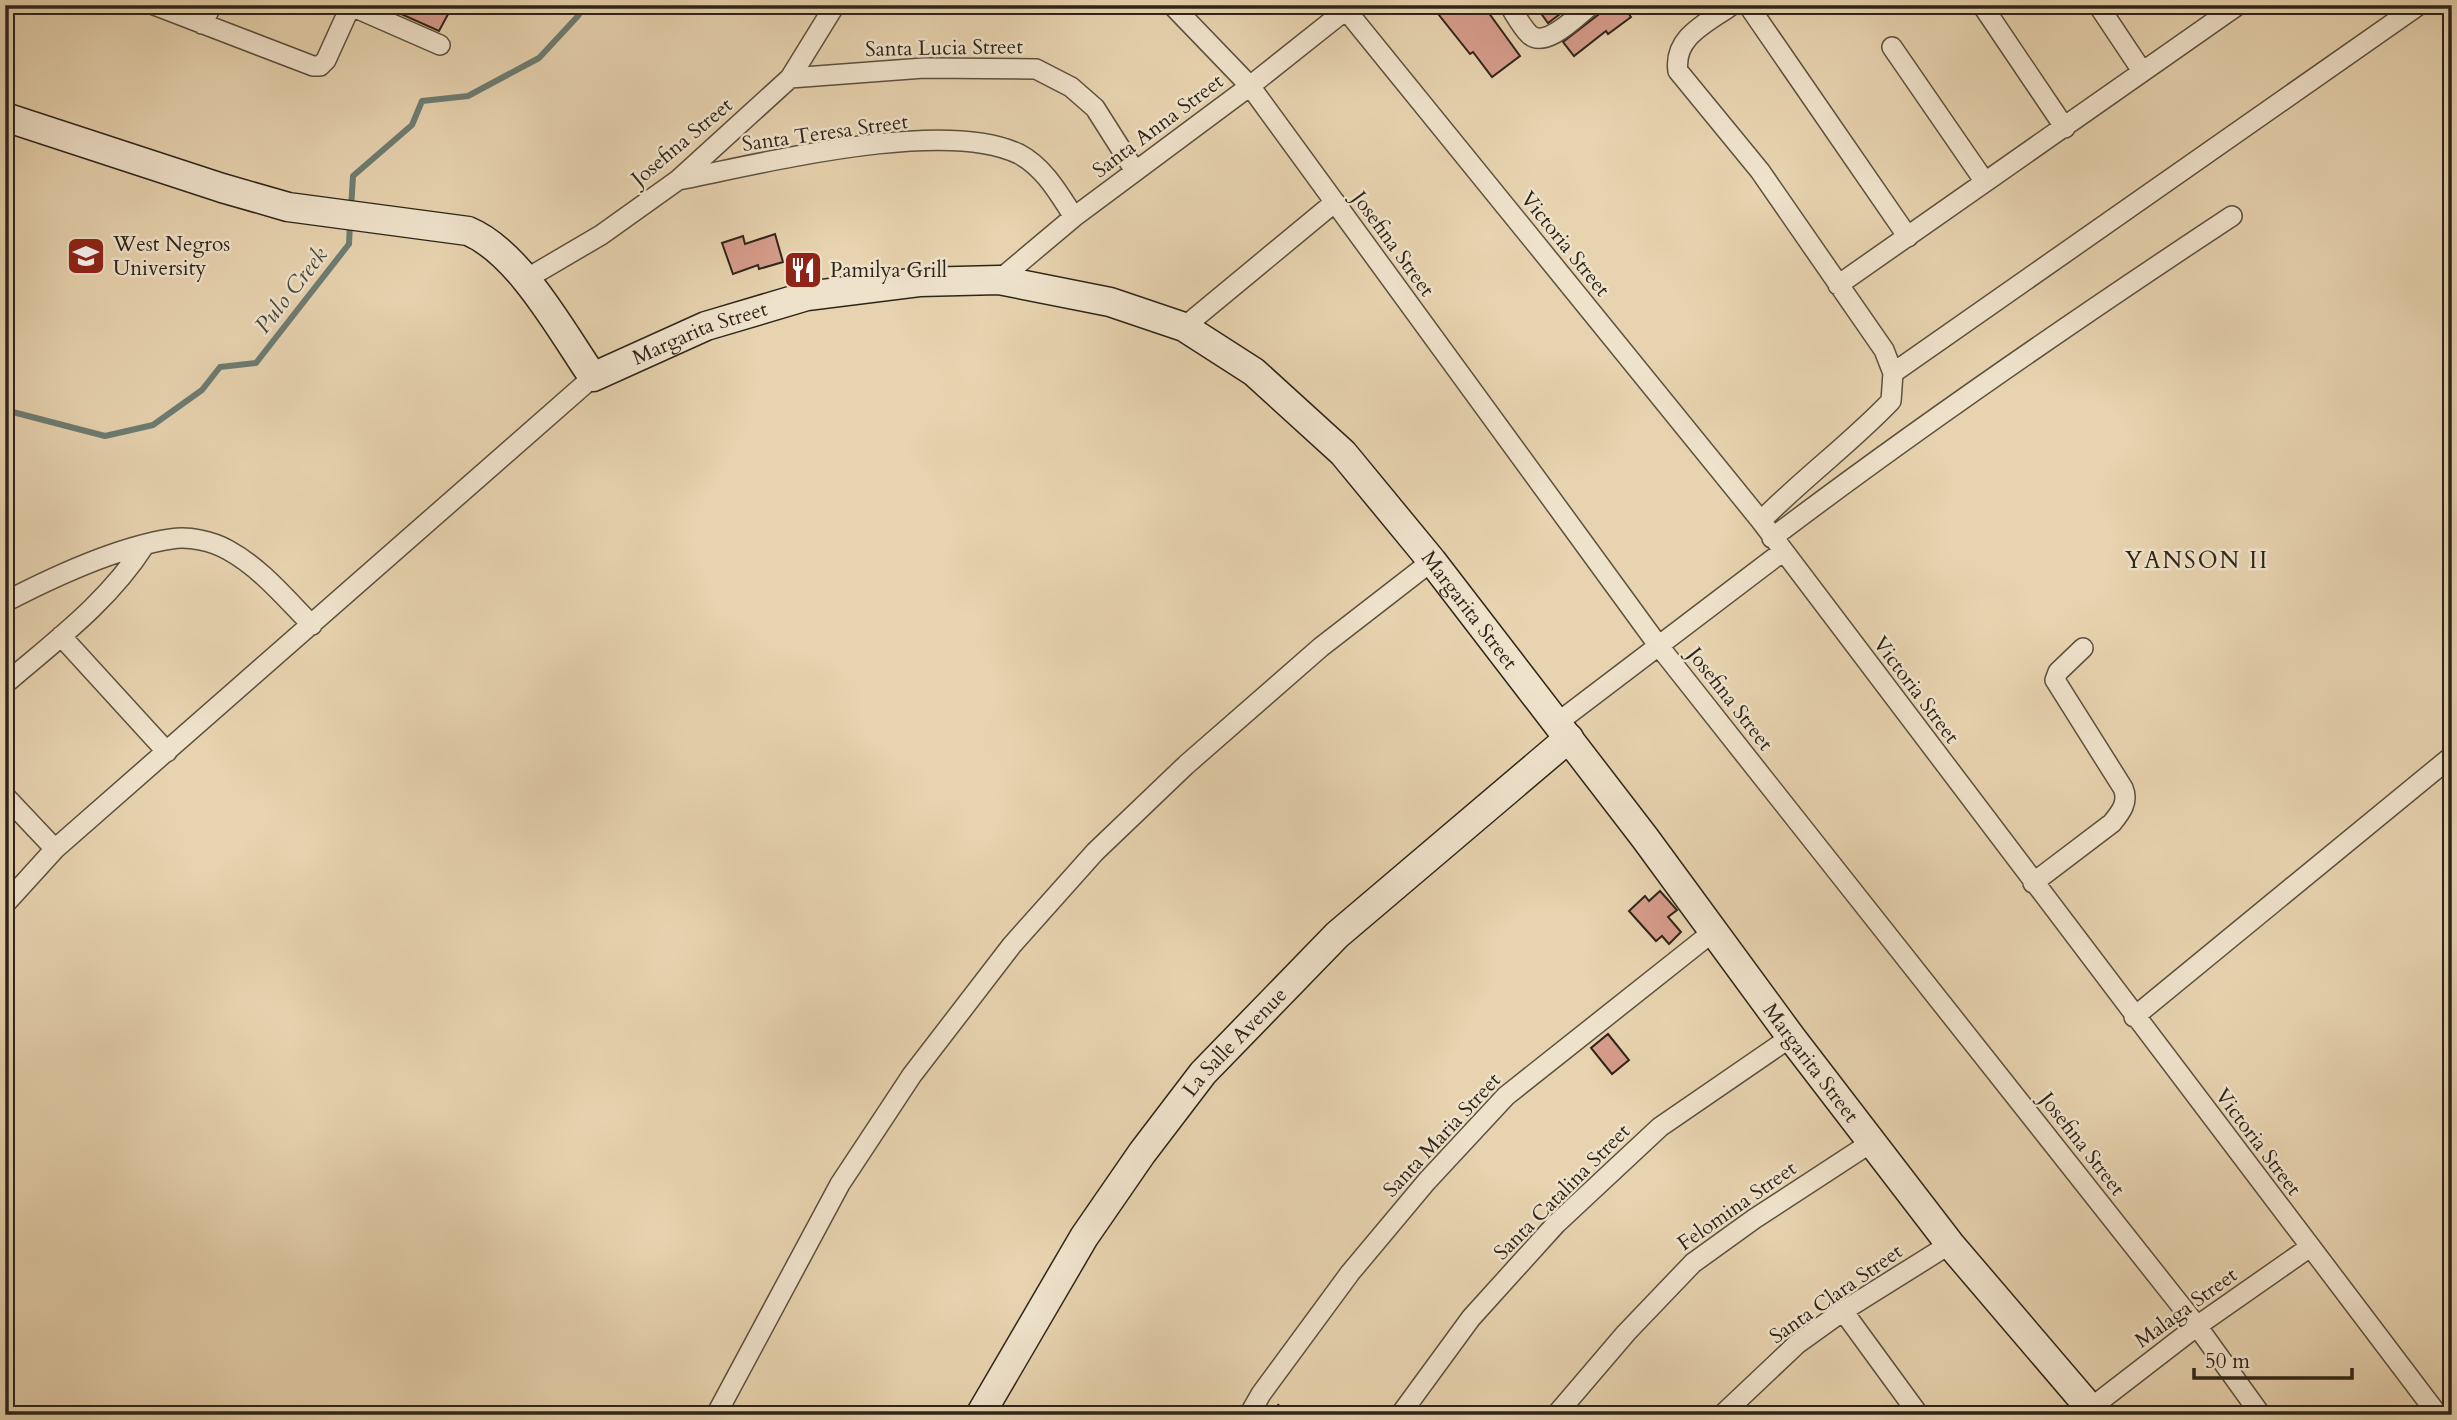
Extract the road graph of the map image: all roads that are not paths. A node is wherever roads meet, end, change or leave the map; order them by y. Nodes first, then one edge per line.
1 (154, 5) edge
2 (212, 5) edge
3 (835, 5) edge
4 (1172, 5) edge
5 (1509, 5) edge
6 (1591, 5) edge
7 (1732, 5) edge
8 (1748, 5) edge
9 (1982, 5) edge
10 (2098, 5) edge
11 (2238, 5) edge
12 (2419, 5) edge
13 (351, 6) edge
14 (1347, 7) edge
15 (202, 24) junction
16 (440, 45) dead end
17 (1892, 47) dead end
18 (2141, 71) junction
19 (790, 78) junction
20 (1250, 86) junction
21 (5, 117) edge
22 (2065, 128) junction
23 (1135, 171) junction
24 (678, 180) junction
25 (1986, 182) junction
26 (1335, 202) junction
27 (2232, 216) dead end
28 (1074, 217) junction
29 (1908, 237) junction
30 (526, 279) junction
31 (999, 280) junction
32 (1838, 285) junction
33 (1184, 327) junction
34 (1893, 373) junction
35 (593, 377) junction
36 (1760, 521) junction
37 (1777, 545) junction
38 (144, 546) junction
39 (1432, 561) junction
40 (5, 602) edge
41 (312, 625) junction
42 (61, 636) junction
43 (1658, 645) junction
44 (2083, 648) dead end
45 (5, 684) edge
46 (1563, 731) junction
47 (167, 752) junction
48 (2452, 756) edge
49 (5, 796) edge
50 (55, 849) junction
51 (2033, 883) junction
52 (5, 904) edge
53 (1714, 931) junction
54 (2134, 1017) junction
55 (1791, 1038) junction
56 (1872, 1142) junction
57 (1950, 1244) junction
58 (2310, 1247) junction
59 (1843, 1311) junction
60 (2197, 1326) junction
61 (2094, 1411) edge
62 (2258, 1412) edge
63 (716, 1415) edge
64 (980, 1415) edge
65 (1250, 1415) edge
66 (1400, 1415) edge
67 (1556, 1415) edge
68 (1722, 1415) edge
69 (1919, 1415) edge
70 (2438, 1415) edge

1 - 15 street
2 - 15 street
3 - 19 street, Josefina Street
4 - 20 street, Josefina Street
5 - 6 street
7 - 32 street
8 - 29 street
9 - 22 street
10 - 18 street
11 - 18 street
12 - 34 street
13 - 15 street
13 - 16 street
14 - 20 street, Santa Anna Street
14 - 36 street, Victoria Street
17 - 25 street
18 - 22 street
19 - 23 street, Santa Lucia Street
19 - 24 street, Josefina Street
20 - 23 street, Santa Anna Street
20 - 26 street, Josefina Street
21 - 30 street
22 - 25 street
23 - 28 street, Santa Anna Street
24 - 28 street, Santa Teresa Street
24 - 30 street, Josefina Street
25 - 29 street
26 - 33 street
26 - 43 street, Josefina Street
27 - 37 street
28 - 31 street, Santa Anna Street
29 - 32 street
30 - 35 street
31 - 33 street, Margarita Street
31 - 35 street, Margarita Street
32 - 34 street
33 - 39 street, Margarita Street
34 - 36 street
35 - 41 street
36 - 37 street, Victoria Street
37 - 43 street
37 - 51 street, Victoria Street
38 - 40 street
38 - 41 street
38 - 42 street
39 - 46 street, Margarita Street
39 - 63 street
41 - 47 street
42 - 45 street
42 - 47 street
43 - 46 street
43 - 60 street, Josefina Street
44 - 51 street
46 - 53 street, Margarita Street
46 - 64 street, La Salle Avenue
47 - 50 street
48 - 54 street
49 - 50 street
50 - 52 street
51 - 54 street, Victoria Street
53 - 55 street, Margarita Street
53 - 65 street, Santa Maria Street
54 - 58 street, Victoria Street
55 - 56 street, Margarita Street
55 - 66 street, Santa Catalina Street
56 - 57 street, Margarita Street
56 - 67 street, Felomina Street
57 - 59 street, Santa Clara Street
57 - 61 street, Margarita Street
58 - 60 street, Malaga Street
58 - 70 street, Victoria Street
59 - 68 street, Santa Clara Street
59 - 69 street
60 - 61 street, Malaga Street
60 - 62 street, Josefina Street

